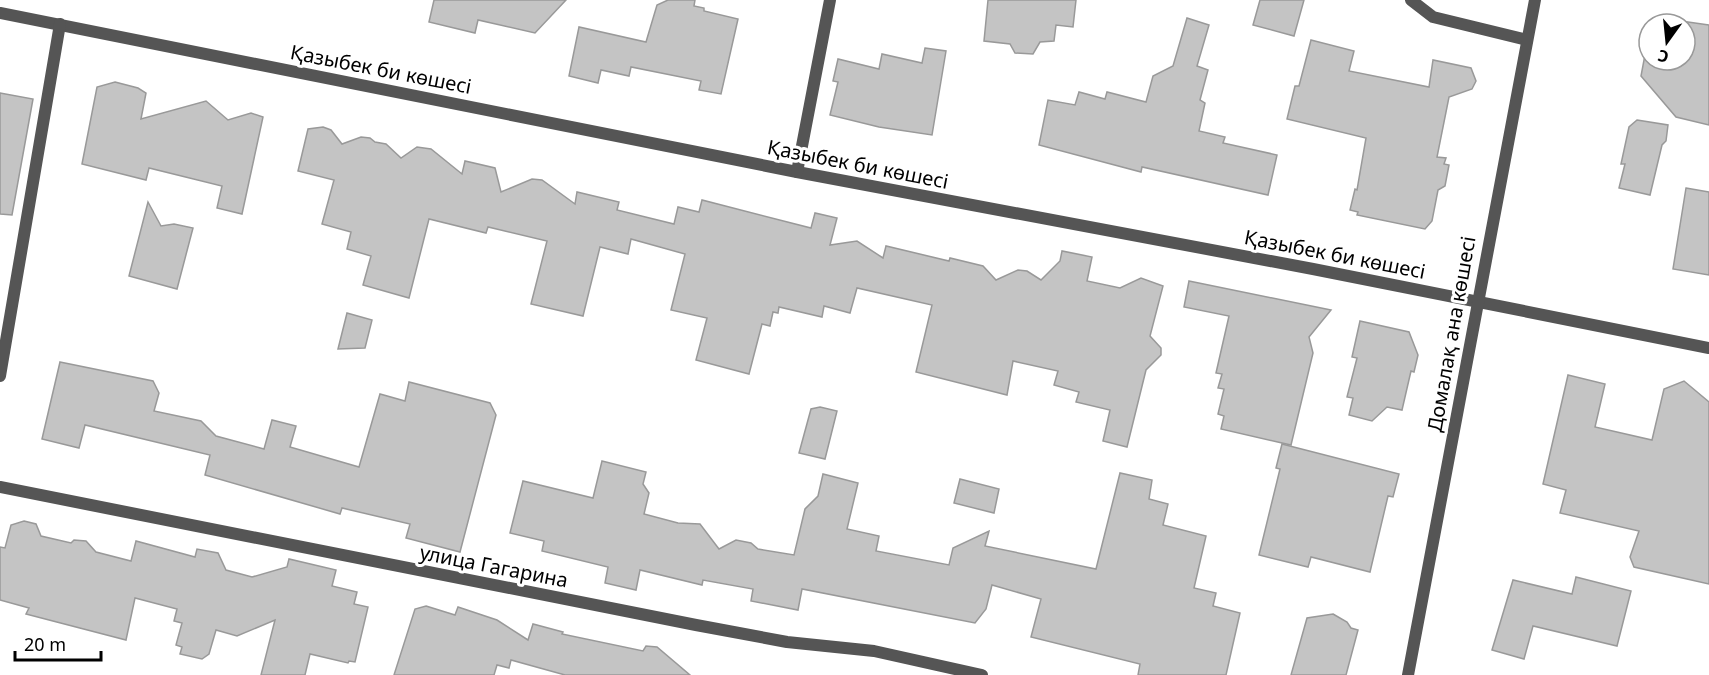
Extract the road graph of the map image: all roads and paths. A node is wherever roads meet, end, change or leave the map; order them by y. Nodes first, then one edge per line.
1 (830, 0) edge
2 (1411, 0) edge
3 (1535, 0) edge
4 (0, 13) edge
5 (60, 24) junction
6 (1527, 40) junction
7 (797, 172) junction
8 (1476, 302) junction
9 (1709, 348) edge
10 (0, 376) edge
11 (0, 487) edge
12 (982, 675) edge
13 (1408, 675) edge

1 - 7 street
2 - 6 street
3 - 6 street, Домалақ ана көшесі
4 - 5 street, Қазыбек би көшесі
5 - 7 street, Қазыбек би көшесі
5 - 10 street
6 - 8 street, Домалақ ана көшесі
7 - 8 street, Қазыбек би көшесі
8 - 9 street, Қазыбек би көшесі
8 - 13 street, Домалақ ана көшесі
11 - 12 street, улица Гагарина

